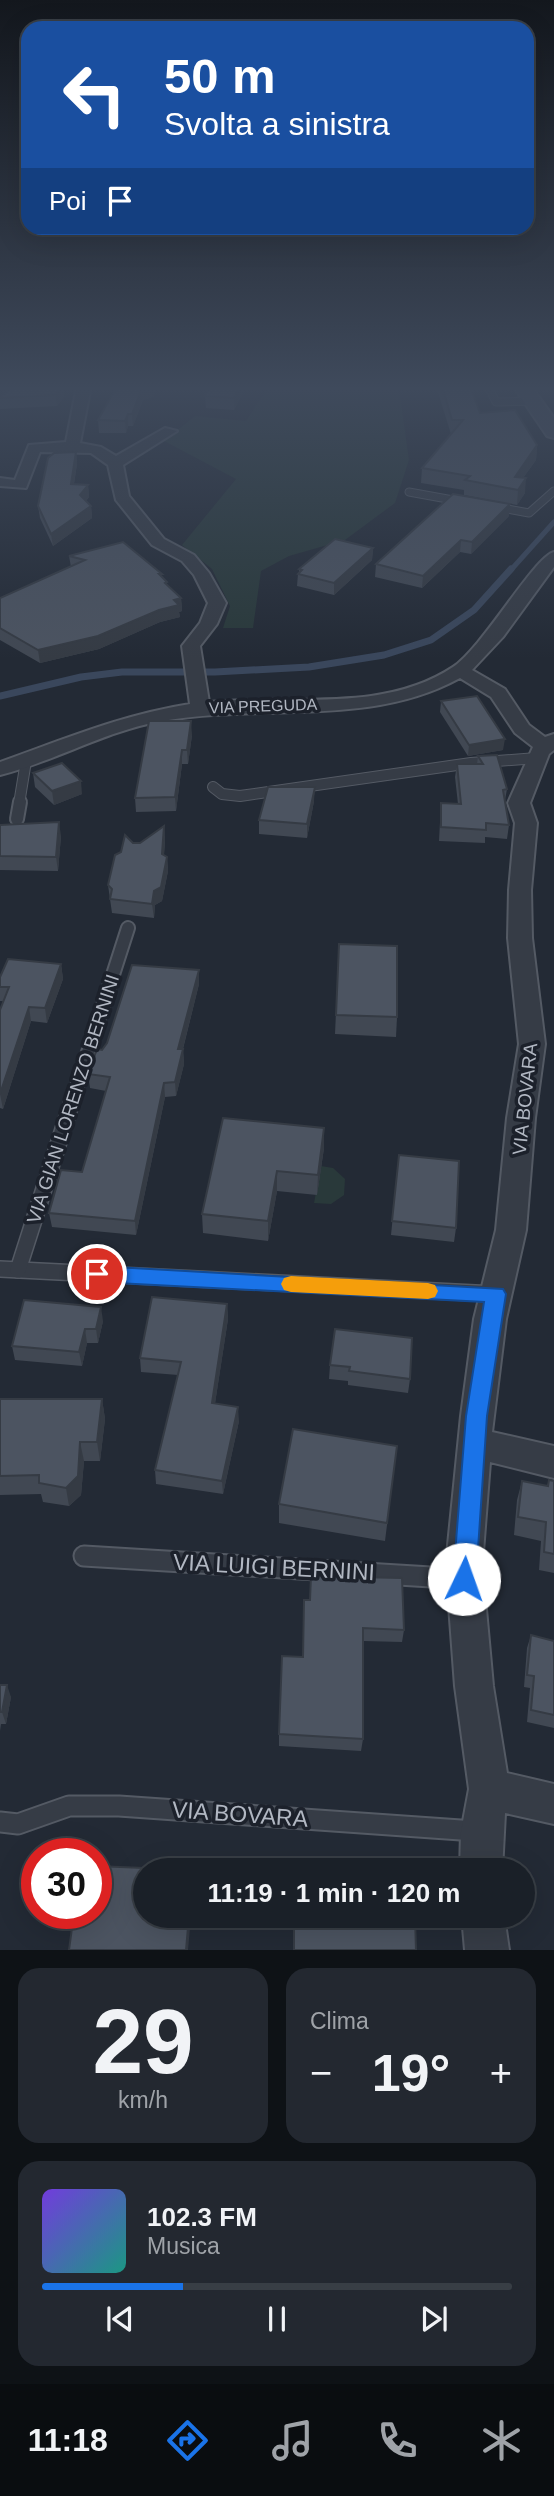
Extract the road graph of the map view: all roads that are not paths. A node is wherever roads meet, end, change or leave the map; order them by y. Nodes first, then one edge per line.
1 (24, 477) edge
2 (122, 477) edge
3 (0, 482) edge
4 (554, 491) edge
5 (409, 492) dead end
6 (476, 504) edge
7 (485, 506) edge
8 (554, 557) edge
9 (460, 671) junction
10 (200, 709) junction
11 (545, 748) edge
12 (26, 761) junction
13 (0, 769) edge
14 (213, 787) dead end
15 (17, 820) dead end
16 (128, 928) dead end
17 (0, 1269) edge
18 (18, 1270) junction
19 (496, 1294) junction
20 (475, 1443) junction
21 (554, 1462) edge
22 (84, 1556) dead end
23 (464, 1579) junction
24 (489, 1789) junction
25 (554, 1804) edge
26 (0, 1822) edge
27 (482, 1832) junction
28 (481, 1858) edge
29 (484, 1928) edge
30 (487, 1950) edge

1 - 3 street
2 - 10 street
4 - 7 lane
5 - 6 lane
8 - 9 street, VIA PREGUDA
9 - 10 street, VIA PREGUDA
9 - 11 street
10 - 12 street, VIA PREGUDA
11 - 14 lane
11 - 19 street, VIA BOVARA
12 - 13 street, VIA PREGUDA
12 - 15 lane
16 - 18 lane, VIA GIAN LORENZO BERNINI
17 - 18 lane
18 - 19 lane
19 - 20 street, VIA BOVARA
20 - 21 street
20 - 23 street, VIA BOVARA
22 - 23 lane, VIA LUIGI BERNINI
23 - 24 street, VIA BOVARA
24 - 25 street
24 - 27 street, VIA BOVARA
26 - 27 lane, VIA BOVARA
27 - 28 street, VIA BOVARA
29 - 30 street

